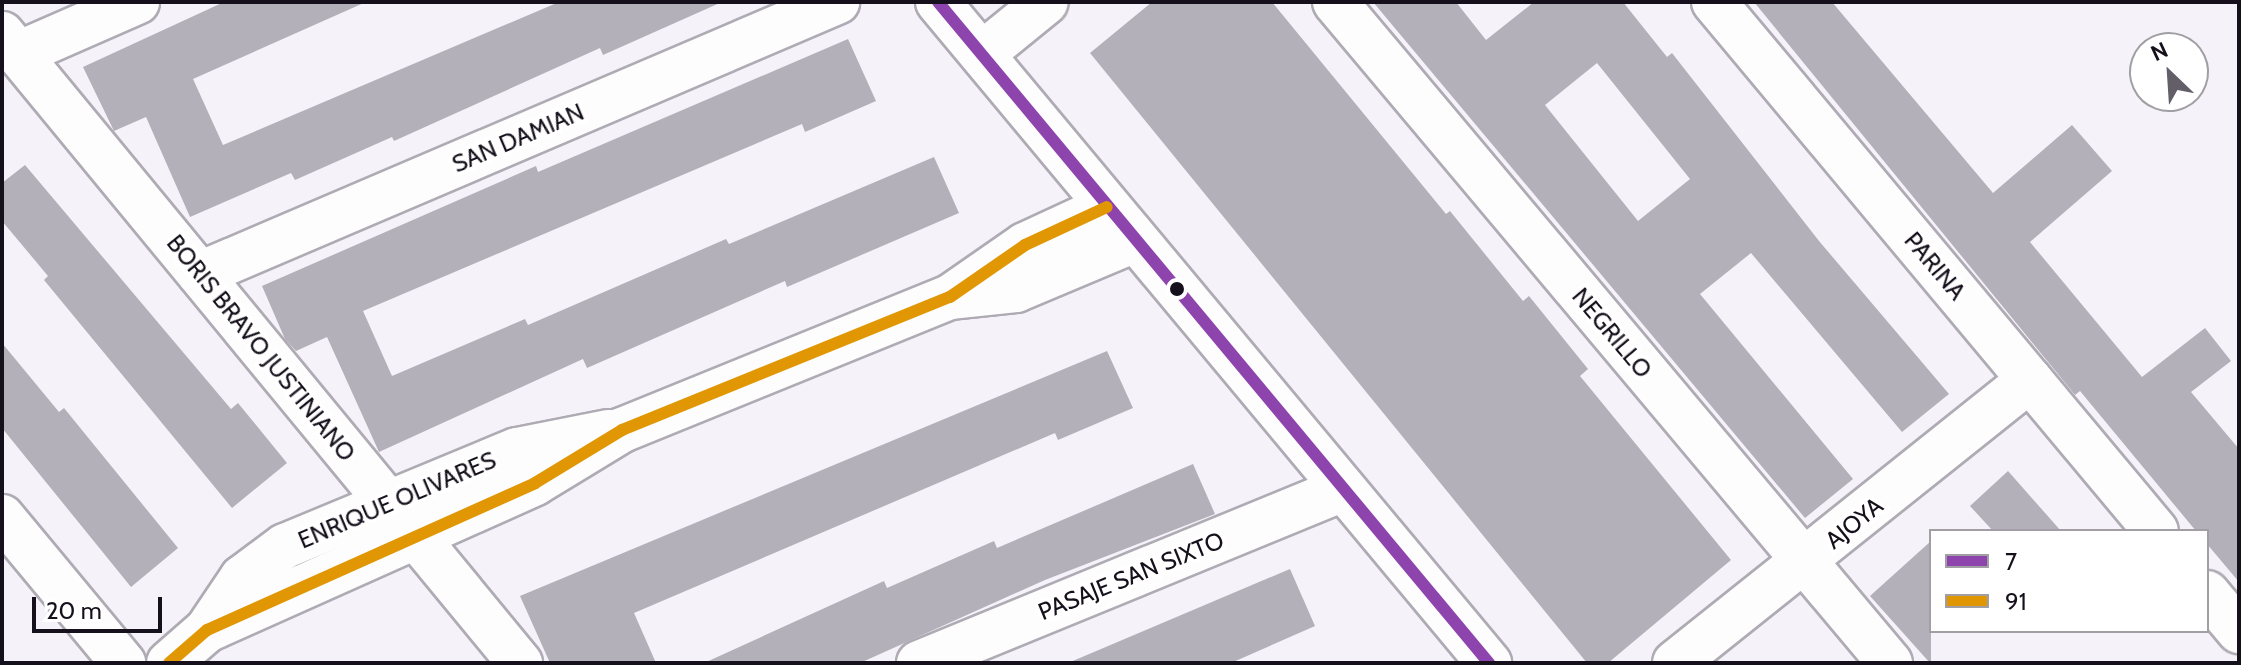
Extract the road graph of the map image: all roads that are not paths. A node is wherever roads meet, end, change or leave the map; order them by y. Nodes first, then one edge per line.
1 (137, 2) edge
2 (837, 2) edge
3 (938, 2) edge
4 (1046, 2) edge
5 (1335, 2) edge
6 (1714, 2) edge
7 (10, 44) edge
8 (982, 54) junction
9 (1107, 207) junction
10 (1135, 240) junction
11 (200, 274) junction
12 (950, 297) junction
13 (2030, 380) junction
14 (622, 430) junction
15 (1343, 489) junction
16 (387, 501) junction
17 (2, 517) edge
18 (2154, 529) edge
19 (414, 534) junction
20 (1805, 562) junction
21 (2209, 595) edge
22 (207, 630) junction
23 (2239, 631) edge
24 (123, 663) edge
25 (169, 663) edge
26 (520, 663) edge
27 (919, 663) edge
28 (1489, 663) edge
29 (1675, 663) edge
30 (1890, 663) edge

1 - 7 street
2 - 11 street, SAN DAMIAN
3 - 8 street
4 - 8 street
5 - 20 street, NEGRILLO
6 - 13 street, PARINA
7 - 11 street, BORIS BRAVO JUSTINIANO
8 - 9 street
9 - 10 street
9 - 12 street, ENRIQUE OLIVARES
10 - 12 street, ENRIQUE OLIVARES
10 - 15 street
11 - 16 street, BORIS BRAVO JUSTINIANO
12 - 14 street, ENRIQUE OLIVARES
13 - 18 street, PARINA
13 - 20 street, AJOYA
14 - 16 street, ENRIQUE OLIVARES
14 - 19 street, ENRIQUE OLIVARES
15 - 27 street, PASAJE SAN SIXTO
15 - 28 street
16 - 19 street, BORIS BRAVO JUSTINIANO
16 - 22 street, ENRIQUE OLIVARES
17 - 24 street
19 - 22 street, ENRIQUE OLIVARES
19 - 26 street, BORIS BRAVO JUSTINIANO
20 - 29 street, AJOYA
20 - 30 street, NEGRILLO
21 - 23 street
22 - 25 street, ENRIQUE OLIVARES

